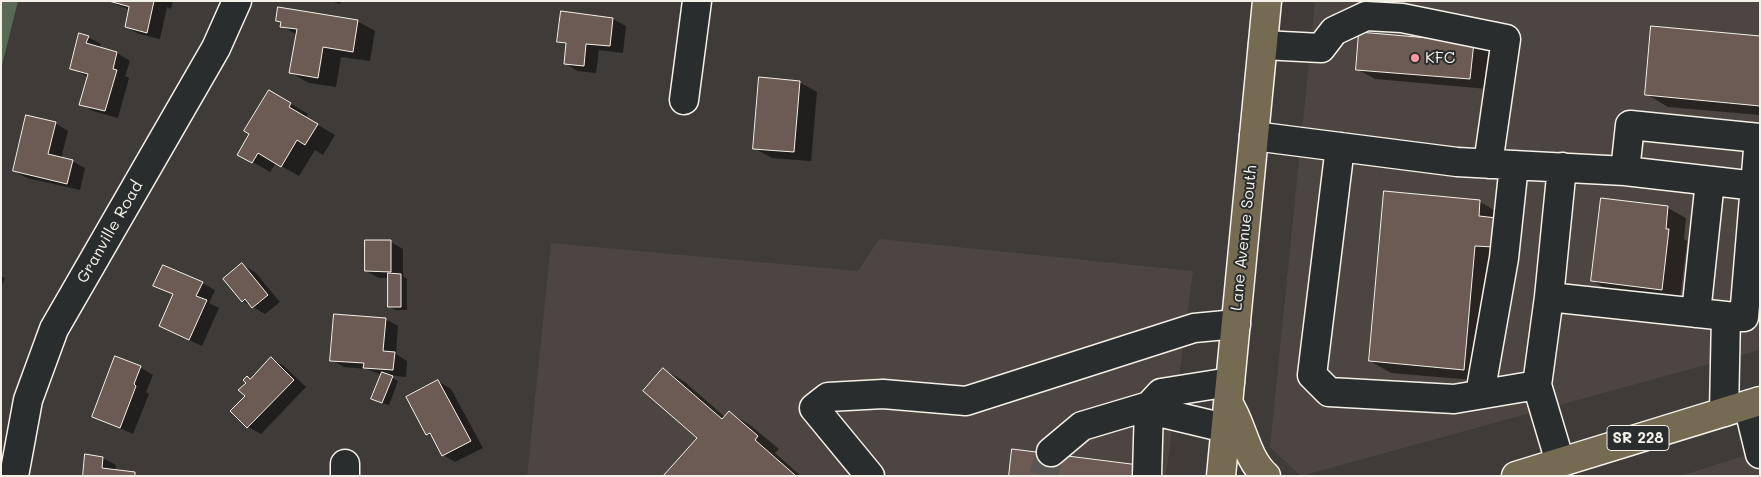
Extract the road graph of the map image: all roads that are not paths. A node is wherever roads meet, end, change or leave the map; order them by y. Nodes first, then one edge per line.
1 (237, 1) edge
2 (698, 1) edge
3 (1267, 1) edge
4 (1263, 45) junction
5 (684, 100) dead end
6 (1254, 136) junction
7 (1340, 147) junction
8 (1501, 165) junction
9 (1562, 167) junction
10 (1625, 171) junction
11 (1710, 181) junction
12 (1756, 186) junction
13 (1549, 297) junction
14 (1696, 313) junction
15 (1726, 316) junction
16 (1236, 324) junction
17 (1537, 385) junction
18 (1480, 394) junction
19 (1228, 404) junction
20 (1149, 406) junction
21 (1744, 406) edge
22 (1051, 452) tunnel mouth
23 (1760, 454) edge
24 (1560, 462) junction
25 (861, 471) edge
26 (14, 476) edge
27 (1147, 476) edge
28 (1221, 476) edge
29 (1266, 476) edge
30 (1516, 476) edge

1 - 26 street, Granville Road
2 - 5 street
3 - 4 main road, Lane Avenue South
4 - 6 main road, Lane Avenue South
4 - 8 street
6 - 7 street
6 - 16 main road, Lane Avenue South
7 - 8 street
7 - 18 street
8 - 9 street
8 - 18 street
9 - 10 street
9 - 13 street
10 - 11 street
10 - 12 street
11 - 12 street
11 - 14 street
12 - 15 street
13 - 14 street
13 - 17 street
14 - 15 street
15 - 21 street
16 - 19 main road, Lane Avenue South
16 - 25 street
17 - 18 street
17 - 24 street
19 - 20 street
19 - 20 street
19 - 28 main road, Lane Avenue South
19 - 29 main road
20 - 22 street
20 - 27 street
21 - 23 street
21 - 24 main road, SR 228
24 - 30 main road, SR 228

